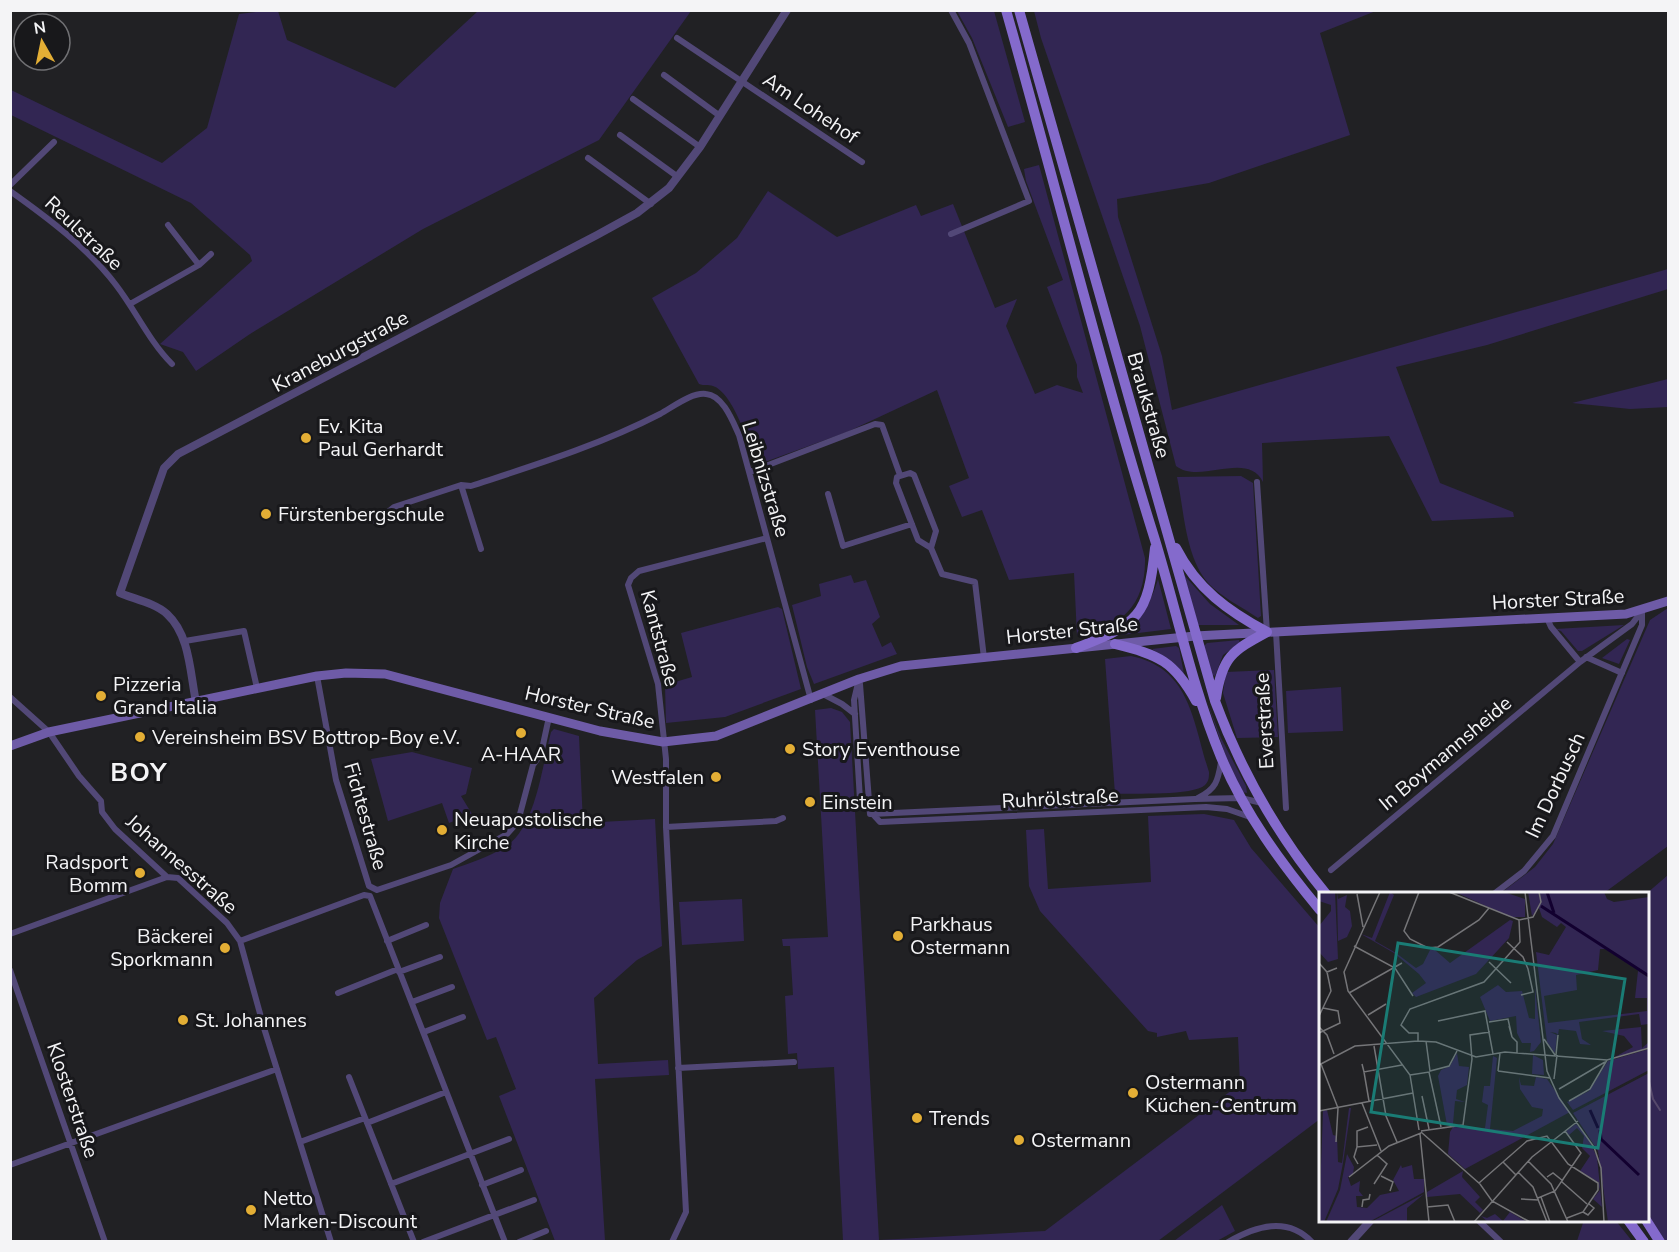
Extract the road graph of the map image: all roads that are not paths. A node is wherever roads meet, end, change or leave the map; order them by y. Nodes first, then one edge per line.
1 (787, 10) edge
2 (951, 10) edge
3 (1006, 10) edge
4 (1019, 10) edge
5 (677, 38) dead end
6 (664, 75) dead end
7 (741, 81) junction
8 (633, 99) dead end
9 (720, 116) junction
10 (620, 135) dead end
11 (54, 142) dead end
12 (700, 147) junction
13 (588, 158) dead end
14 (862, 162) dead end
15 (678, 177) junction
16 (10, 185) edge
17 (10, 191) edge
18 (651, 204) junction
19 (168, 225) dead end
20 (951, 234) dead end
21 (212, 254) dead end
22 (199, 265) junction
23 (130, 304) junction
24 (172, 364) dead end
25 (750, 472) junction
26 (900, 475) junction
27 (1257, 482) dead end
28 (461, 484) junction
29 (828, 494) dead end
30 (376, 522) dead end
31 (912, 524) junction
32 (1164, 524) junction
33 (767, 538) junction
34 (1155, 542) junction
35 (931, 548) junction
36 (481, 549) dead end
37 (1668, 602) edge
38 (1642, 611) junction
39 (1547, 618) junction
40 (1271, 632) junction
41 (1195, 636) junction
42 (1182, 637) junction
43 (184, 641) junction
44 (1115, 644) junction
45 (1076, 648) junction
46 (1586, 657) junction
47 (984, 658) junction
48 (1580, 662) junction
49 (1622, 673) junction
50 (317, 676) junction
51 (859, 679) junction
52 (257, 688) junction
53 (823, 694) junction
54 (10, 697) edge
55 (811, 700) junction
56 (1215, 701) junction
57 (196, 702) junction
58 (855, 714) junction
59 (549, 717) junction
60 (1206, 717) junction
61 (49, 732) junction
62 (663, 742) junction
63 (10, 746) edge
64 (1222, 758) junction
65 (1241, 798) junction
66 (1195, 799) junction
67 (1262, 803) junction
68 (1286, 808) dead end
69 (870, 814) junction
70 (783, 818) dead end
71 (1252, 818) junction
72 (666, 827) junction
73 (1331, 870) dead end
74 (167, 877) junction
75 (1324, 892) edge
76 (1497, 892) edge
77 (1319, 909) edge
78 (426, 926) dead end
79 (10, 934) edge
80 (240, 941) junction
81 (387, 941) junction
82 (440, 957) dead end
83 (10, 969) edge
84 (399, 971) junction
85 (452, 987) dead end
86 (339, 993) dead end
87 (411, 1002) junction
88 (463, 1017) dead end
89 (424, 1032) junction
90 (794, 1062) dead end
91 (678, 1068) junction
92 (277, 1069) junction
93 (349, 1077) dead end
94 (446, 1092) junction
95 (366, 1121) junction
96 (509, 1139) dead end
97 (300, 1142) junction
98 (70, 1144) junction
99 (470, 1154) junction
100 (10, 1165) edge
101 (521, 1170) dead end
102 (391, 1184) junction
103 (482, 1185) junction
104 (534, 1200) dead end
105 (494, 1215) junction
106 (1370, 1222) edge
107 (1479, 1222) edge
108 (1629, 1222) edge
109 (1647, 1222) edge
110 (546, 1231) dead end
111 (105, 1242) edge
112 (331, 1242) edge
113 (414, 1242) edge
114 (423, 1242) edge
115 (505, 1242) edge
116 (519, 1242) edge
117 (672, 1242) edge
118 (1228, 1242) edge
119 (1312, 1242) edge
120 (1351, 1242) edge
121 (1501, 1242) edge
122 (1644, 1242) edge
123 (1660, 1242) edge

1 - 7 street, Kraneburgstraße
2 - 20 street
3 - 34 main road, Braukstraße
4 - 32 main road, Braukstraße
5 - 7 street
6 - 9 street
7 - 9 street, Kraneburgstraße
7 - 14 street, Am Lohehof
8 - 12 street
9 - 12 street, Kraneburgstraße
10 - 15 street
11 - 16 street
12 - 15 street, Kraneburgstraße
13 - 18 street
15 - 18 street, Kraneburgstraße
17 - 23 street, Reulstraße
18 - 43 street, Kraneburgstraße
19 - 22 street
21 - 22 street
22 - 23 street
23 - 24 street, Reulstraße
25 - 26 street
25 - 28 street, Leibnizstraße
25 - 33 street, Leibnizstraße
26 - 31 street
26 - 35 street
27 - 40 street
28 - 30 street, Leibnizstraße
28 - 36 street
29 - 31 street
31 - 35 street
32 - 40 main road
32 - 41 main road, Braukstraße
33 - 55 street, Leibnizstraße
33 - 62 street, Kantstraße
34 - 42 main road, Braukstraße
34 - 45 main road
35 - 47 street
37 - 38 main road, Horster Straße
38 - 39 main road, Horster Straße
38 - 46 street, In Boymannsheide
38 - 49 street, Im Dorbusch
39 - 40 main road, Horster Straße
39 - 48 street
40 - 41 main road, Horster Straße
40 - 56 main road
40 - 68 street, Everstraße
41 - 42 main road, Horster Straße
41 - 56 main road, Braukstraße
42 - 44 main road, Horster Straße
42 - 60 main road, Braukstraße
43 - 52 street
43 - 57 street
44 - 45 main road, Horster Straße
44 - 60 main road
45 - 47 main road, Horster Straße
46 - 48 street, In Boymannsheide
46 - 49 street
47 - 51 main road, Horster Straße
48 - 73 street, In Boymannsheide
49 - 76 street, Im Dorbusch
50 - 52 main road, Horster Straße
50 - 59 main road, Horster Straße
50 - 59 street, Fichtestraße
51 - 53 main road, Horster Straße
51 - 58 street
51 - 69 street
52 - 57 main road, Horster Straße
53 - 55 main road, Horster Straße
53 - 58 street
54 - 61 street, Johannesstraße
55 - 62 main road, Horster Straße
56 - 67 main road, Braukstraße
57 - 61 main road, Horster Straße
58 - 69 street
59 - 62 main road, Horster Straße
60 - 64 main road, Braukstraße
61 - 63 main road, Horster Straße
61 - 74 street, Johannesstraße
62 - 72 street
64 - 65 main road, Braukstraße
64 - 66 street
65 - 66 street
65 - 67 street
65 - 71 main road, Braukstraße
66 - 69 street, Ruhrölstraße
67 - 75 main road, Braukstraße
69 - 71 street, Ruhrölstraße
70 - 72 street
71 - 77 main road, Braukstraße
72 - 91 street
74 - 79 street
74 - 80 street, Johannesstraße
78 - 81 street
80 - 81 street
80 - 92 street, Johannesstraße
81 - 84 street
82 - 84 street
83 - 98 street, Klosterstraße
84 - 86 street
84 - 87 street
85 - 87 street
87 - 89 street
88 - 89 street
89 - 94 street
90 - 91 street
91 - 117 street
92 - 97 street, Johannesstraße
92 - 98 street
93 - 95 street
94 - 95 street
94 - 99 street
95 - 97 street
95 - 102 street
96 - 99 street
97 - 112 street, Johannesstraße
98 - 100 street
98 - 111 street, Klosterstraße
99 - 102 street
99 - 103 street
101 - 103 street
102 - 113 street
103 - 105 street
104 - 105 street
105 - 114 street
105 - 115 street
106 - 120 street
107 - 121 street
108 - 122 main road
109 - 123 main road
110 - 116 street
118 - 119 street

